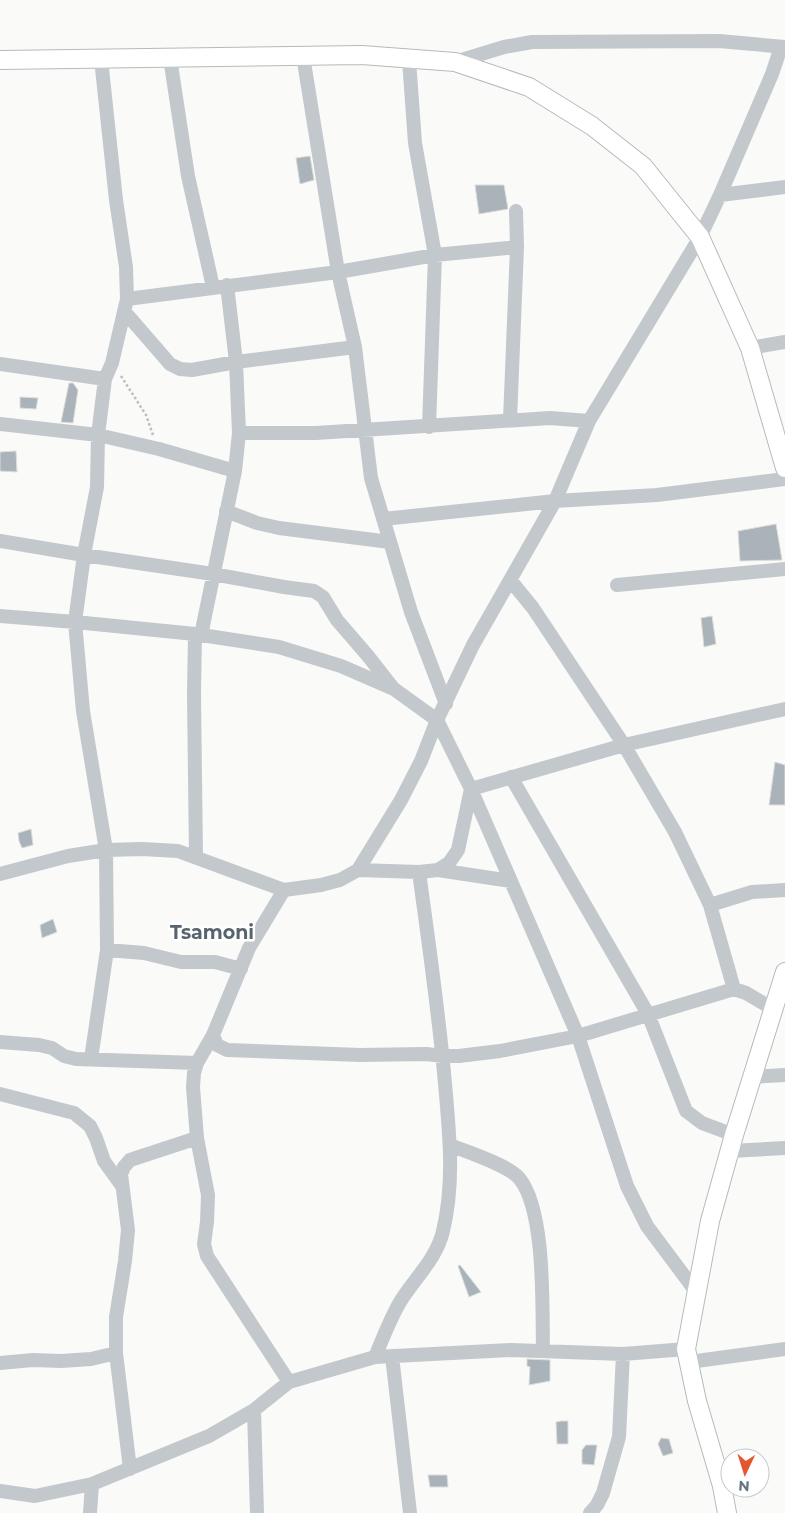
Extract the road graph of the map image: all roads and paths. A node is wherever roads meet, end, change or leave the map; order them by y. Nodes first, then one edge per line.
1 (783, 47) edge
2 (303, 56) junction
3 (170, 58) junction
4 (101, 59) junction
5 (0, 60) edge
6 (409, 60) junction
7 (455, 62) junction
8 (785, 187) edge
9 (720, 195) junction
10 (516, 211) dead end
11 (700, 237) junction
12 (516, 247) junction
13 (435, 255) junction
14 (338, 272) junction
15 (220, 286) junction
16 (125, 305) junction
17 (785, 342) edge
18 (355, 347) junction
19 (750, 348) junction
20 (236, 362) junction
21 (112, 363) junction
22 (0, 364) edge
23 (105, 379) junction
24 (510, 420) junction
25 (589, 421) junction
26 (0, 424) edge
27 (779, 425) edge
28 (429, 427) junction
29 (365, 430) junction
30 (239, 433) junction
31 (98, 435) junction
32 (159, 449) junction
33 (785, 468) edge
34 (234, 471) junction
35 (785, 479) edge
36 (555, 501) junction
37 (226, 511) junction
38 (383, 519) junction
39 (0, 541) edge
40 (390, 542) junction
41 (84, 555) junction
42 (785, 569) edge
43 (213, 574) junction
44 (510, 581) junction
45 (618, 586) dead end
46 (0, 616) edge
47 (75, 622) junction
48 (198, 635) junction
49 (394, 689) junction
50 (446, 704) junction
51 (785, 709) edge
52 (438, 720) junction
53 (624, 745) junction
54 (511, 777) junction
55 (471, 789) junction
56 (106, 850) junction
57 (196, 857) junction
58 (358, 870) junction
59 (438, 870) junction
60 (419, 872) junction
61 (0, 874) edge
62 (511, 881) junction
63 (284, 890) junction
64 (785, 890) edge
65 (710, 905) junction
66 (107, 950) junction
67 (241, 969) junction
68 (785, 972) edge
69 (734, 990) junction
70 (773, 1009) junction
71 (648, 1014) junction
72 (213, 1035) junction
73 (578, 1036) junction
74 (0, 1042) edge
75 (443, 1056) junction
76 (91, 1059) junction
77 (197, 1063) junction
78 (785, 1075) edge
79 (751, 1078) junction
80 (0, 1094) edge
81 (197, 1138) junction
82 (732, 1143) junction
83 (450, 1145) junction
84 (785, 1148) edge
85 (123, 1186) junction
86 (697, 1293) junction
87 (785, 1349) edge
88 (543, 1351) junction
89 (116, 1353) junction
90 (624, 1354) junction
91 (687, 1355) junction
92 (392, 1356) junction
93 (375, 1357) junction
94 (0, 1363) edge
95 (289, 1382) junction
96 (254, 1410) junction
97 (130, 1469) junction
98 (92, 1484) junction
99 (0, 1491) edge
100 (90, 1513) edge
101 (257, 1513) edge
102 (410, 1513) edge
103 (590, 1513) edge
104 (727, 1513) edge

1 - 7 street
1 - 9 street
2 - 3 main road
2 - 6 main road
2 - 14 street
3 - 4 main road
3 - 15 street
4 - 5 main road
4 - 16 street
6 - 7 main road
6 - 13 street
7 - 11 main road
8 - 9 street
9 - 11 street
10 - 12 street
11 - 19 main road
11 - 25 street
12 - 13 street
12 - 24 street
13 - 14 street
13 - 28 street
14 - 15 street
14 - 18 street
15 - 16 street
15 - 20 street
16 - 20 street
16 - 21 street
17 - 19 street
18 - 20 street
18 - 29 street
19 - 27 main road
20 - 30 street
21 - 23 street
21 - 32 path
22 - 23 street
23 - 31 street
24 - 25 street
24 - 28 street
25 - 36 street
26 - 31 street
27 - 33 main road
28 - 29 street
29 - 30 street
29 - 38 street
30 - 34 street
31 - 32 street
31 - 41 street
32 - 34 street
34 - 37 street
35 - 36 street
36 - 38 street
36 - 44 street
37 - 40 street
37 - 43 street
38 - 40 street
39 - 41 street
40 - 50 street
41 - 43 street
41 - 47 street
42 - 45 street
43 - 48 street
43 - 49 street
44 - 50 street
44 - 53 street
46 - 47 street
47 - 48 street
47 - 56 street
48 - 49 street
48 - 57 street
49 - 52 street
50 - 52 street
51 - 53 street
52 - 55 street
52 - 58 street
53 - 54 street
53 - 65 street
54 - 55 street
54 - 71 street
55 - 59 street
55 - 62 street
56 - 57 street
56 - 61 street
56 - 66 street
57 - 63 street
58 - 60 street
58 - 63 street
59 - 60 street
59 - 62 street
60 - 75 street
62 - 73 street
63 - 67 street
64 - 65 street
65 - 69 street
66 - 67 street
66 - 76 street
67 - 72 street
68 - 70 main road
69 - 70 street
69 - 71 street
70 - 79 main road
71 - 73 street
71 - 82 street
72 - 75 street
72 - 77 street
73 - 75 street
73 - 86 street
74 - 76 street
75 - 83 street
76 - 77 street
77 - 81 street
78 - 79 street
79 - 82 main road
80 - 85 street
81 - 85 street
81 - 95 street
82 - 84 street
82 - 86 main road
83 - 88 street
83 - 93 street
85 - 89 street
86 - 91 main road
87 - 91 street
88 - 90 street
88 - 92 street
89 - 94 street
89 - 97 street
90 - 91 street
90 - 103 street
91 - 104 main road
92 - 93 street
92 - 102 street
93 - 95 street
95 - 96 street
96 - 97 street
96 - 101 street
97 - 98 street
98 - 99 street
98 - 100 street

